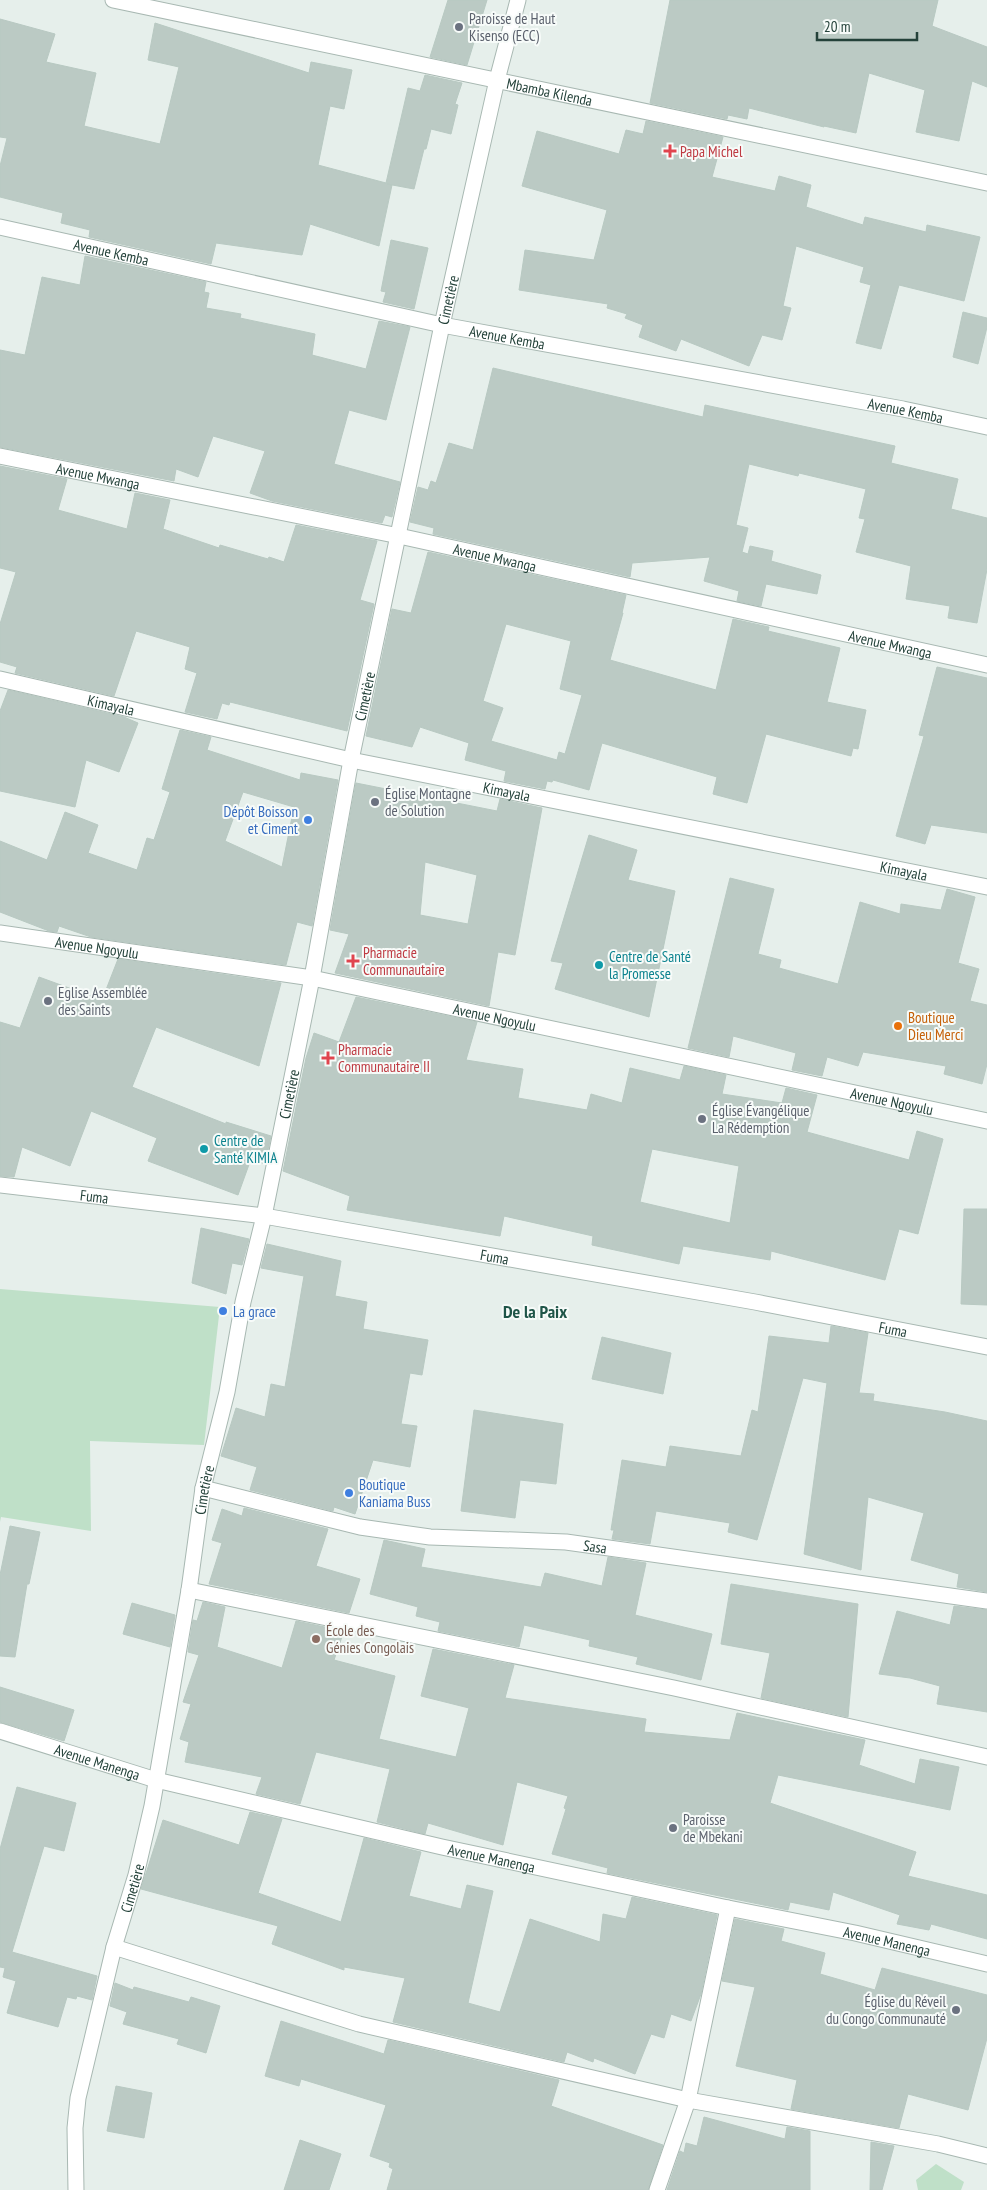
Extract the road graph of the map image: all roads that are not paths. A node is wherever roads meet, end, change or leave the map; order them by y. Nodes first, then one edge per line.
1 (113, 0) edge
2 (518, 0) edge
3 (497, 80) junction
4 (987, 183) edge
5 (0, 227) edge
6 (442, 325) junction
7 (987, 427) edge
8 (0, 456) edge
9 (399, 536) junction
10 (987, 665) edge
11 (0, 679) edge
12 (351, 760) junction
13 (987, 886) edge
14 (0, 932) edge
15 (312, 978) junction
16 (987, 1121) edge
17 (0, 1185) edge
18 (264, 1216) junction
19 (987, 1347) edge
20 (203, 1488) junction
21 (189, 1590) junction
22 (987, 1601) edge
23 (0, 1731) edge
24 (987, 1757) edge
25 (156, 1780) junction
26 (728, 1908) junction
27 (114, 1946) junction
28 (987, 1964) edge
29 (688, 2100) junction
30 (987, 2156) edge
31 (76, 2190) edge
32 (657, 2190) edge

1 - 3 street, Mbamba Kilenda
2 - 3 street, Cimetière
3 - 4 street, Mbamba Kilenda
3 - 6 street, Cimetière
5 - 6 street, Avenue Kemba
6 - 7 street, Avenue Kemba
6 - 9 street, Cimetière
8 - 9 street, Avenue Mwanga
9 - 10 street, Avenue Mwanga
9 - 12 street, Cimetière
11 - 12 street, Kimayala
12 - 13 street, Kimayala
12 - 15 street, Cimetière
14 - 15 street, Avenue Ngoyulu
15 - 16 street, Avenue Ngoyulu
15 - 18 street, Cimetière
17 - 18 street, Fuma
18 - 19 street, Fuma
18 - 20 street, Cimetière
20 - 21 street, Cimetière
20 - 22 street, Sasa
21 - 24 street
21 - 25 street, Cimetière
23 - 25 street, Avenue Manenga
25 - 26 street, Avenue Manenga
25 - 27 street, Cimetière
26 - 28 street, Avenue Manenga
26 - 29 street
27 - 29 street
27 - 31 street, Cimetière
29 - 30 street
29 - 32 street

